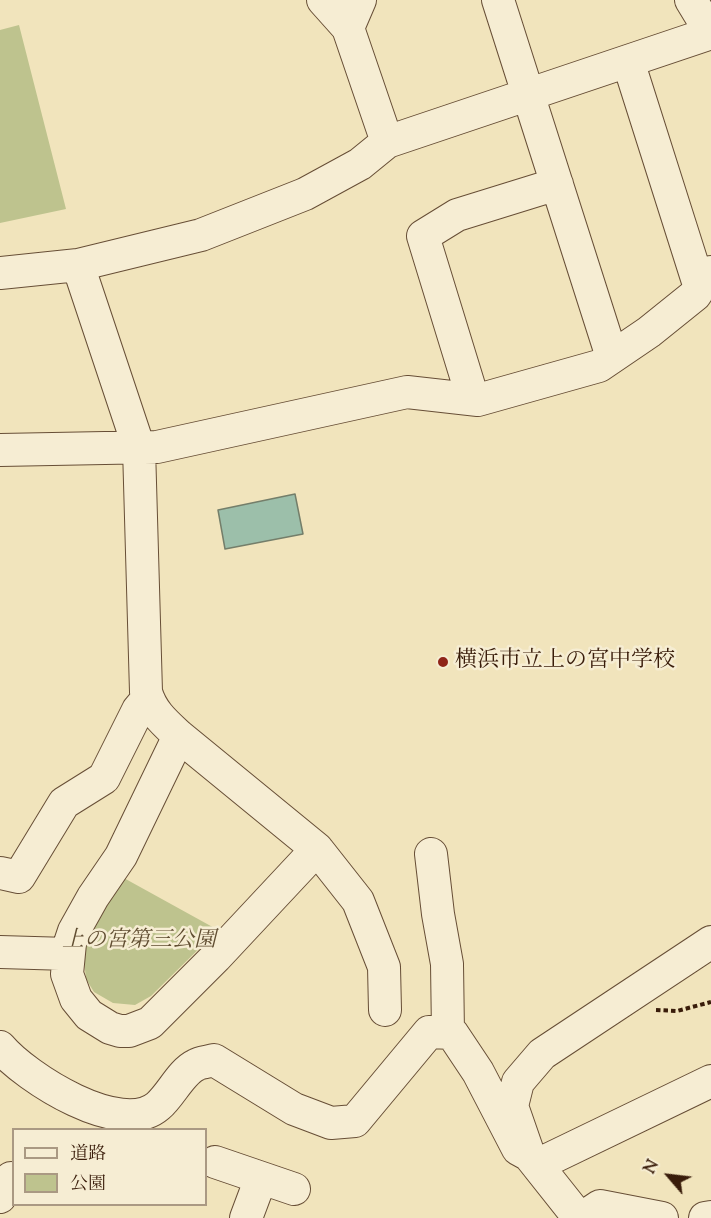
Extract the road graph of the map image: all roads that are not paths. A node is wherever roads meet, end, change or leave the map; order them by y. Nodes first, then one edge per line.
1 (323, 0) edge
2 (498, 0) edge
3 (691, 0) edge
4 (354, 14) edge
5 (711, 33) edge
6 (628, 61) junction
7 (529, 95) junction
8 (387, 142) junction
9 (557, 184) junction
10 (78, 265) junction
11 (0, 273) edge
12 (705, 280) edge
13 (612, 357) junction
14 (473, 399) junction
15 (139, 448) junction
16 (0, 450) edge
17 (148, 699) junction
18 (179, 736) junction
19 (317, 849) junction
20 (431, 854) dead end
21 (0, 873) edge
22 (711, 942) edge
23 (0, 952) edge
24 (68, 954) junction
25 (386, 1010) dead end
26 (448, 1033) junction
27 (0, 1047) edge
28 (711, 1081) edge
29 (533, 1160) junction
30 (215, 1162) dead end
31 (261, 1178) junction
32 (294, 1189) dead end
33 (711, 1217) edge
34 (246, 1218) edge
35 (581, 1218) edge
36 (663, 1218) edge
37 (705, 1218) edge

1 - 4 street
2 - 7 street
3 - 5 street
4 - 8 street
5 - 6 street
6 - 7 street
6 - 12 street
7 - 8 street
7 - 9 street
8 - 10 street
9 - 13 street
9 - 14 street
10 - 11 street
10 - 15 street
12 - 13 street
13 - 14 street
14 - 15 street
15 - 16 street
15 - 17 street
17 - 18 street
17 - 21 street
18 - 19 street
18 - 24 street
19 - 24 street
19 - 25 street
20 - 26 street
22 - 29 street
23 - 24 street
26 - 27 street
26 - 29 street
28 - 29 street
29 - 35 street
30 - 31 street
31 - 32 street
31 - 34 street
33 - 37 street
35 - 36 street

